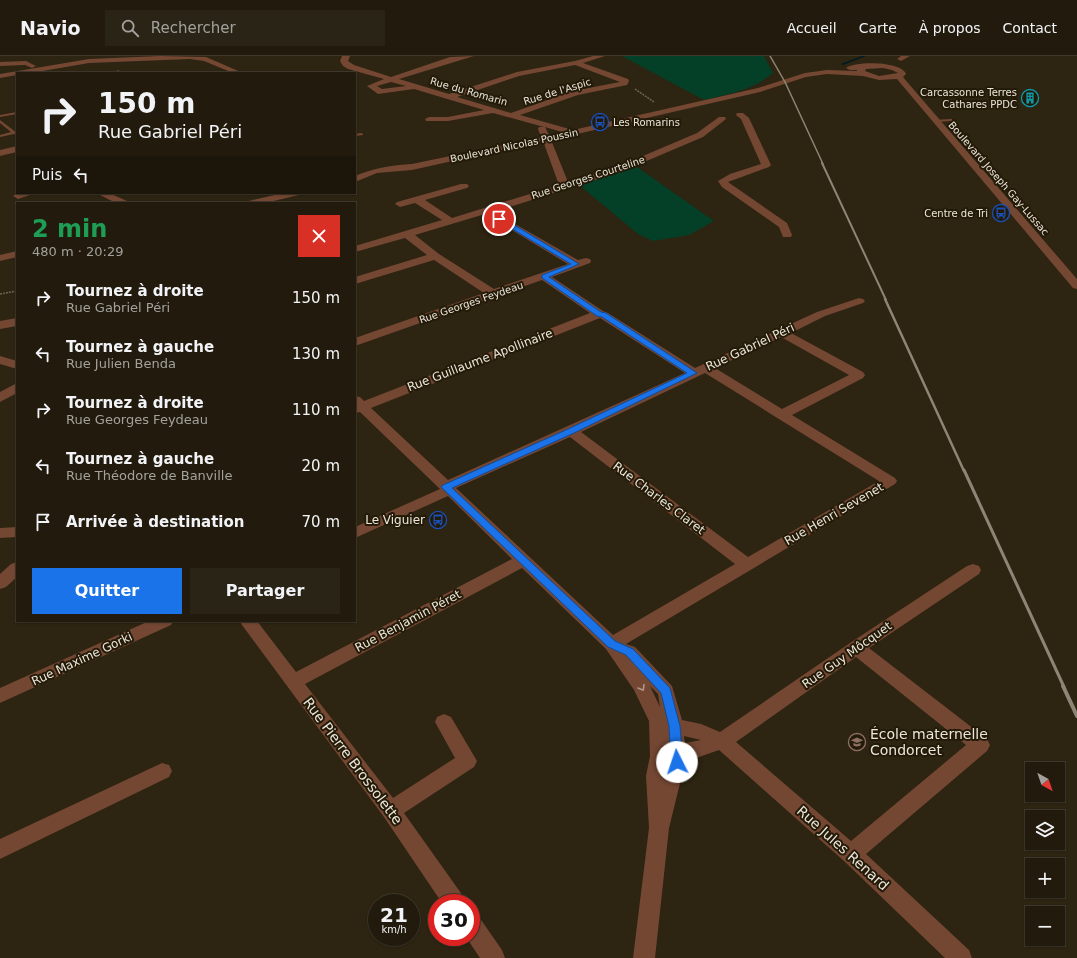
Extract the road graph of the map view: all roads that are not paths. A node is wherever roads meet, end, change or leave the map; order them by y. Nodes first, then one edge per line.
1 (346, 56) edge
2 (470, 56) edge
3 (600, 56) edge
4 (904, 58) edge
5 (576, 63) junction
6 (0, 64) edge
7 (881, 65) junction
8 (36, 70) junction
9 (865, 70) junction
10 (24, 72) edge
11 (237, 72) edge
12 (898, 72) junction
13 (16, 73) edge
14 (0, 76) edge
15 (883, 78) junction
16 (391, 79) junction
17 (905, 85) junction
18 (416, 87) junction
19 (450, 97) junction
20 (690, 106) junction
21 (495, 111) junction
22 (16, 112) edge
23 (701, 112) dead end
24 (730, 112) junction
25 (512, 115) junction
26 (0, 116) edge
27 (429, 119) dead end
28 (935, 120) junction
29 (950, 120) dead end
30 (0, 121) edge
31 (540, 123) junction
32 (574, 132) junction
33 (15, 134) edge
34 (361, 134) dead end
35 (0, 136) edge
36 (356, 136) edge
37 (546, 138) junction
38 (16, 149) edge
39 (0, 153) edge
40 (356, 179) edge
41 (564, 185) junction
42 (464, 186) dead end
43 (103, 194) edge
44 (292, 194) edge
45 (418, 200) junction
46 (122, 202) edge
47 (256, 202) edge
48 (400, 204) dead end
49 (486, 211) junction
50 (450, 221) junction
51 (407, 234) junction
52 (787, 235) dead end
53 (356, 249) edge
54 (16, 254) edge
55 (435, 256) junction
56 (0, 258) edge
57 (544, 276) junction
58 (356, 281) edge
59 (1077, 286) edge
60 (494, 294) junction
61 (859, 301) dead end
62 (599, 314) junction
63 (16, 322) edge
64 (0, 325) edge
65 (782, 332) junction
66 (356, 342) edge
67 (0, 360) edge
68 (16, 365) edge
69 (699, 370) junction
70 (16, 388) edge
71 (0, 398) edge
72 (357, 405) edge
73 (782, 415) junction
74 (571, 431) junction
75 (447, 488) junction
76 (16, 532) edge
77 (0, 533) edge
78 (356, 533) edge
79 (523, 560) junction
80 (747, 565) junction
81 (16, 569) edge
82 (973, 570) dead end
83 (0, 583) edge
84 (163, 622) edge
85 (249, 622) edge
86 (612, 644) junction
87 (856, 648) junction
88 (293, 682) junction
89 (0, 696) edge
90 (444, 722) dead end
91 (674, 726) junction
92 (659, 737) junction
93 (722, 741) junction
94 (676, 753) junction
95 (162, 771) dead end
96 (391, 811) junction
97 (659, 828) junction
98 (0, 849) edge
99 (851, 854) junction
100 (449, 894) edge
101 (480, 938) edge
102 (494, 958) edge
103 (644, 958) edge
104 (961, 958) edge

1 - 16 street, Rue du Romarin
2 - 16 street
3 - 5 street
4 - 7 street
4 - 12 street
5 - 19 street
5 - 25 street, Rue de l'Aspic
6 - 8 street
7 - 9 street
7 - 12 street
8 - 10 street
8 - 11 street
9 - 15 street
9 - 24 street, Boulevard Nicolas Poussin
12 - 15 street
12 - 17 street, Boulevard Joseph Gay-Lussac
13 - 14 street
15 - 17 street
16 - 18 street, Rue du Romarin
16 - 18 street, Rue du Romarin
17 - 28 street, Boulevard Joseph Gay-Lussac
18 - 19 street, Rue du Romarin
19 - 21 street, Rue du Romarin
20 - 23 street
20 - 24 street, Boulevard Nicolas Poussin
20 - 32 street, Boulevard Nicolas Poussin
21 - 25 street, Rue du Romarin
21 - 27 street
22 - 26 lane
24 - 41 street, Rue Georges Courteline
24 - 52 street
25 - 31 street, Rue du Romarin
28 - 29 lane
28 - 59 street, Boulevard Joseph Gay-Lussac
30 - 33 lane
31 - 32 street, Rue du Romarin
31 - 37 street
32 - 37 street, Boulevard Nicolas Poussin
33 - 35 lane
34 - 36 lane
37 - 40 street, Boulevard Nicolas Poussin
37 - 41 street
38 - 39 street
41 - 49 street, Rue Georges Courteline
42 - 45 street
43 - 46 street
44 - 47 street
45 - 48 street
45 - 50 street
49 - 50 street, Rue Georges Courteline
49 - 57 street, Rue Georges Feydeau
50 - 51 street, Rue Georges Courteline
51 - 53 street, Rue Georges Courteline
51 - 55 street
54 - 56 street
55 - 58 street
55 - 60 street
57 - 60 street, Rue Georges Feydeau
57 - 62 street, Rue Henri Sevenet
60 - 66 street, Rue Georges Feydeau
61 - 65 street, Rue Gabriel Péri
62 - 69 street, Rue Henri Sevenet
62 - 72 street, Rue Guillaume Apollinaire
63 - 64 street
65 - 69 street, Rue Gabriel Péri
65 - 73 street
67 - 68 street
69 - 73 street, Rue Henri Sevenet
69 - 74 street, Rue Gabriel Péri
70 - 71 street
72 - 75 street
73 - 80 street, Rue Henri Sevenet
74 - 75 street, Rue Gabriel Péri
74 - 80 street, Rue Charles Claret
75 - 78 street
75 - 79 street
76 - 77 street
79 - 86 street
79 - 88 street, Rue Benjamin Péret
80 - 86 street, Rue Henri Sevenet
81 - 83 street
82 - 87 street, Rue Guy Môcquet
84 - 89 street, Rue Maxime Gorki
85 - 88 street, Rue Pierre Brossolette
86 - 91 street
86 -> 92 street
87 - 93 street, Rue Guy Môcquet
87 - 99 street
88 - 96 street, Rue Pierre Brossolette
90 - 96 street
91 - 92 street
91 - 93 street, Rue Jules Renard
91 - 94 street
92 - 94 street
92 - 97 street
93 - 94 street, Rue Guy Môcquet
93 - 99 street, Rue Jules Renard
94 - 97 street
95 - 98 street
96 - 100 street, Rue Pierre Brossolette
97 - 103 street
99 - 104 street, Rue Jules Renard
101 - 102 street

